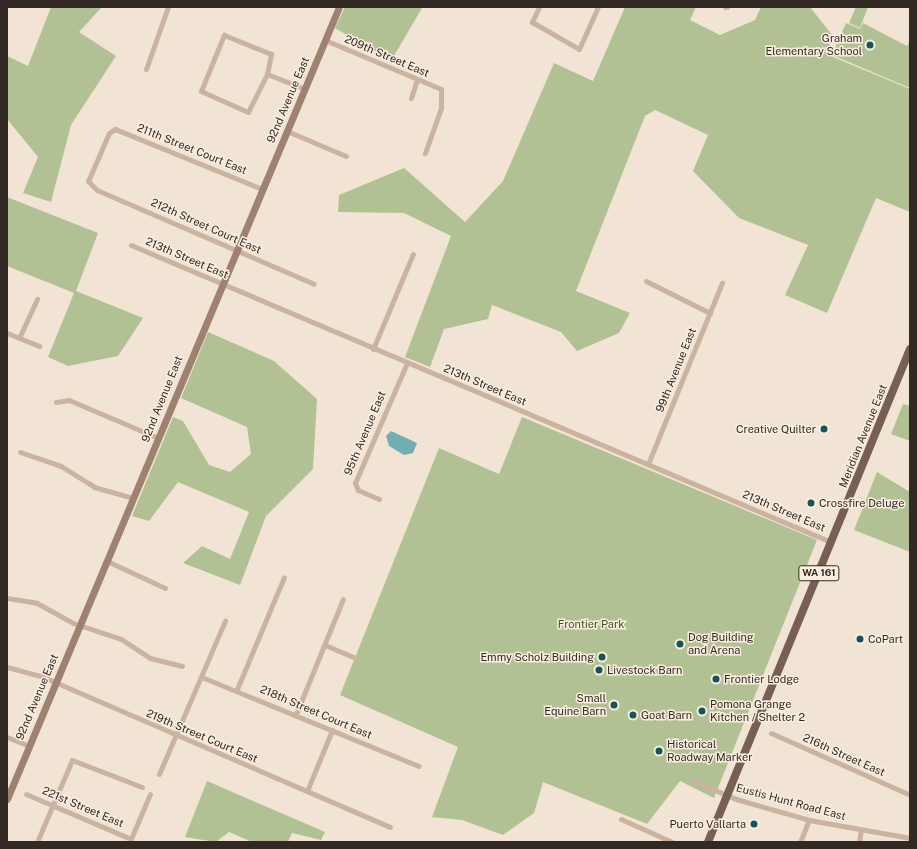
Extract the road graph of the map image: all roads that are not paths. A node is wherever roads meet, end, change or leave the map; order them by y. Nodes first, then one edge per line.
1 (168, 7) edge
2 (339, 7) edge
3 (538, 7) edge
4 (598, 7) edge
5 (325, 40) junction
6 (146, 69) dead end
7 (267, 74) junction
8 (417, 80) junction
9 (305, 89) junction
10 (411, 98) dead end
11 (287, 131) junction
12 (425, 153) dead end
13 (346, 156) dead end
14 (91, 186) joint
15 (262, 189) junction
16 (132, 245) dead end
17 (236, 249) junction
18 (413, 254) dead end
19 (646, 281) dead end
20 (722, 283) dead end
21 (222, 284) junction
22 (314, 284) dead end
23 (37, 299) dead end
24 (710, 313) junction
25 (7, 334) edge
26 (20, 336) junction
27 (40, 346) dead end
28 (373, 349) junction
29 (910, 349) edge
30 (407, 363) junction
31 (56, 402) dead end
32 (158, 438) junction
33 (20, 452) dead end
34 (648, 464) junction
35 (133, 498) junction
36 (379, 499) dead end
37 (831, 542) junction
38 (106, 561) junction
39 (284, 576) dead end
40 (165, 588) dead end
41 (7, 598) edge
42 (343, 599) dead end
43 (225, 621) dead end
44 (80, 625) junction
45 (325, 645) junction
46 (353, 657) dead end
47 (182, 666) dead end
48 (7, 667) edge
49 (204, 678) junction
50 (55, 682) junction
51 (237, 689) junction
52 (296, 714) junction
53 (332, 730) junction
54 (771, 733) dead end
55 (176, 736) junction
56 (7, 737) edge
57 (29, 746) junction
58 (419, 766) dead end
59 (160, 774) dead end
60 (694, 781) dead end
61 (142, 787) dead end
62 (307, 791) junction
63 (26, 794) dead end
64 (150, 794) dead end
65 (910, 795) edge
66 (728, 796) junction
67 (7, 799) edge
68 (52, 805) junction
69 (621, 819) dead end
70 (809, 820) junction
71 (390, 827) dead end
72 (861, 830) junction
73 (910, 838) edge
74 (130, 840) edge
75 (37, 842) edge
76 (672, 842) edge
77 (708, 842) edge
78 (800, 842) edge
79 (859, 842) edge

1 - 6 street
2 - 5 street, 92nd Avenue East
3 - 4 street
5 - 8 street, 209th Street East
5 - 9 street, 92nd Avenue East
7 - 7 street
7 - 9 street
8 - 10 street
8 - 12 street, 209th Street East
9 - 11 street, 92nd Avenue East
11 - 13 street
11 - 15 street, 92nd Avenue East
14 - 15 street, 211th Street Court East
14 - 17 street, 212th Street Court East
15 - 17 street, 92nd Avenue East
16 - 21 street, 213th Street East
17 - 21 street, 92nd Avenue East
17 - 22 street, 212th Street Court East
18 - 28 street
19 - 24 street
20 - 24 street, 99th Avenue East
21 - 28 street, 213th Street East
21 - 32 street, 92nd Avenue East
23 - 26 street
24 - 34 street, 99th Avenue East
25 - 26 street
26 - 27 street
28 - 30 street, 213th Street East
29 - 37 main road, Meridian Avenue East / WA 161
30 - 34 street, 213th Street East
30 - 36 street, 95th Avenue East
31 - 32 street
32 - 35 street, 92nd Avenue East
33 - 35 street
34 - 37 street, 213th Street East
35 - 38 street, 92nd Avenue East
37 - 66 main road, Meridian Avenue East / WA 161
38 - 40 street
38 - 44 street, 92nd Avenue East
39 - 51 street
41 - 44 street
42 - 45 street
43 - 49 street
44 - 47 street
44 - 50 street, 92nd Avenue East
45 - 46 street
45 - 52 street
48 - 50 street, 219th Street Court East
49 - 51 street, 218th Street Court East
49 - 55 street
50 - 55 street, 219th Street Court East
50 - 57 street, 92nd Avenue East
51 - 52 street, 218th Street Court East
52 - 53 street, 218th Street Court East
53 - 58 street, 218th Street Court East
53 - 62 street
54 - 65 street, 216th Street East
55 - 59 street
55 - 62 street, 219th Street Court East
56 - 57 street
57 - 67 street, 92nd Avenue East
60 - 66 street, Eustis Hunt Road East
61 - 68 street
62 - 71 street, 219th Street Court East
63 - 68 street, 221st Street East
64 - 74 street
66 - 70 street, Eustis Hunt Road East
66 - 77 main road, Meridian Avenue East / WA 161
68 - 74 street, 221st Street East
68 - 75 street
69 - 76 street
70 - 72 street, Eustis Hunt Road East
70 - 78 street
72 - 73 street, Eustis Hunt Road East
72 - 79 street

